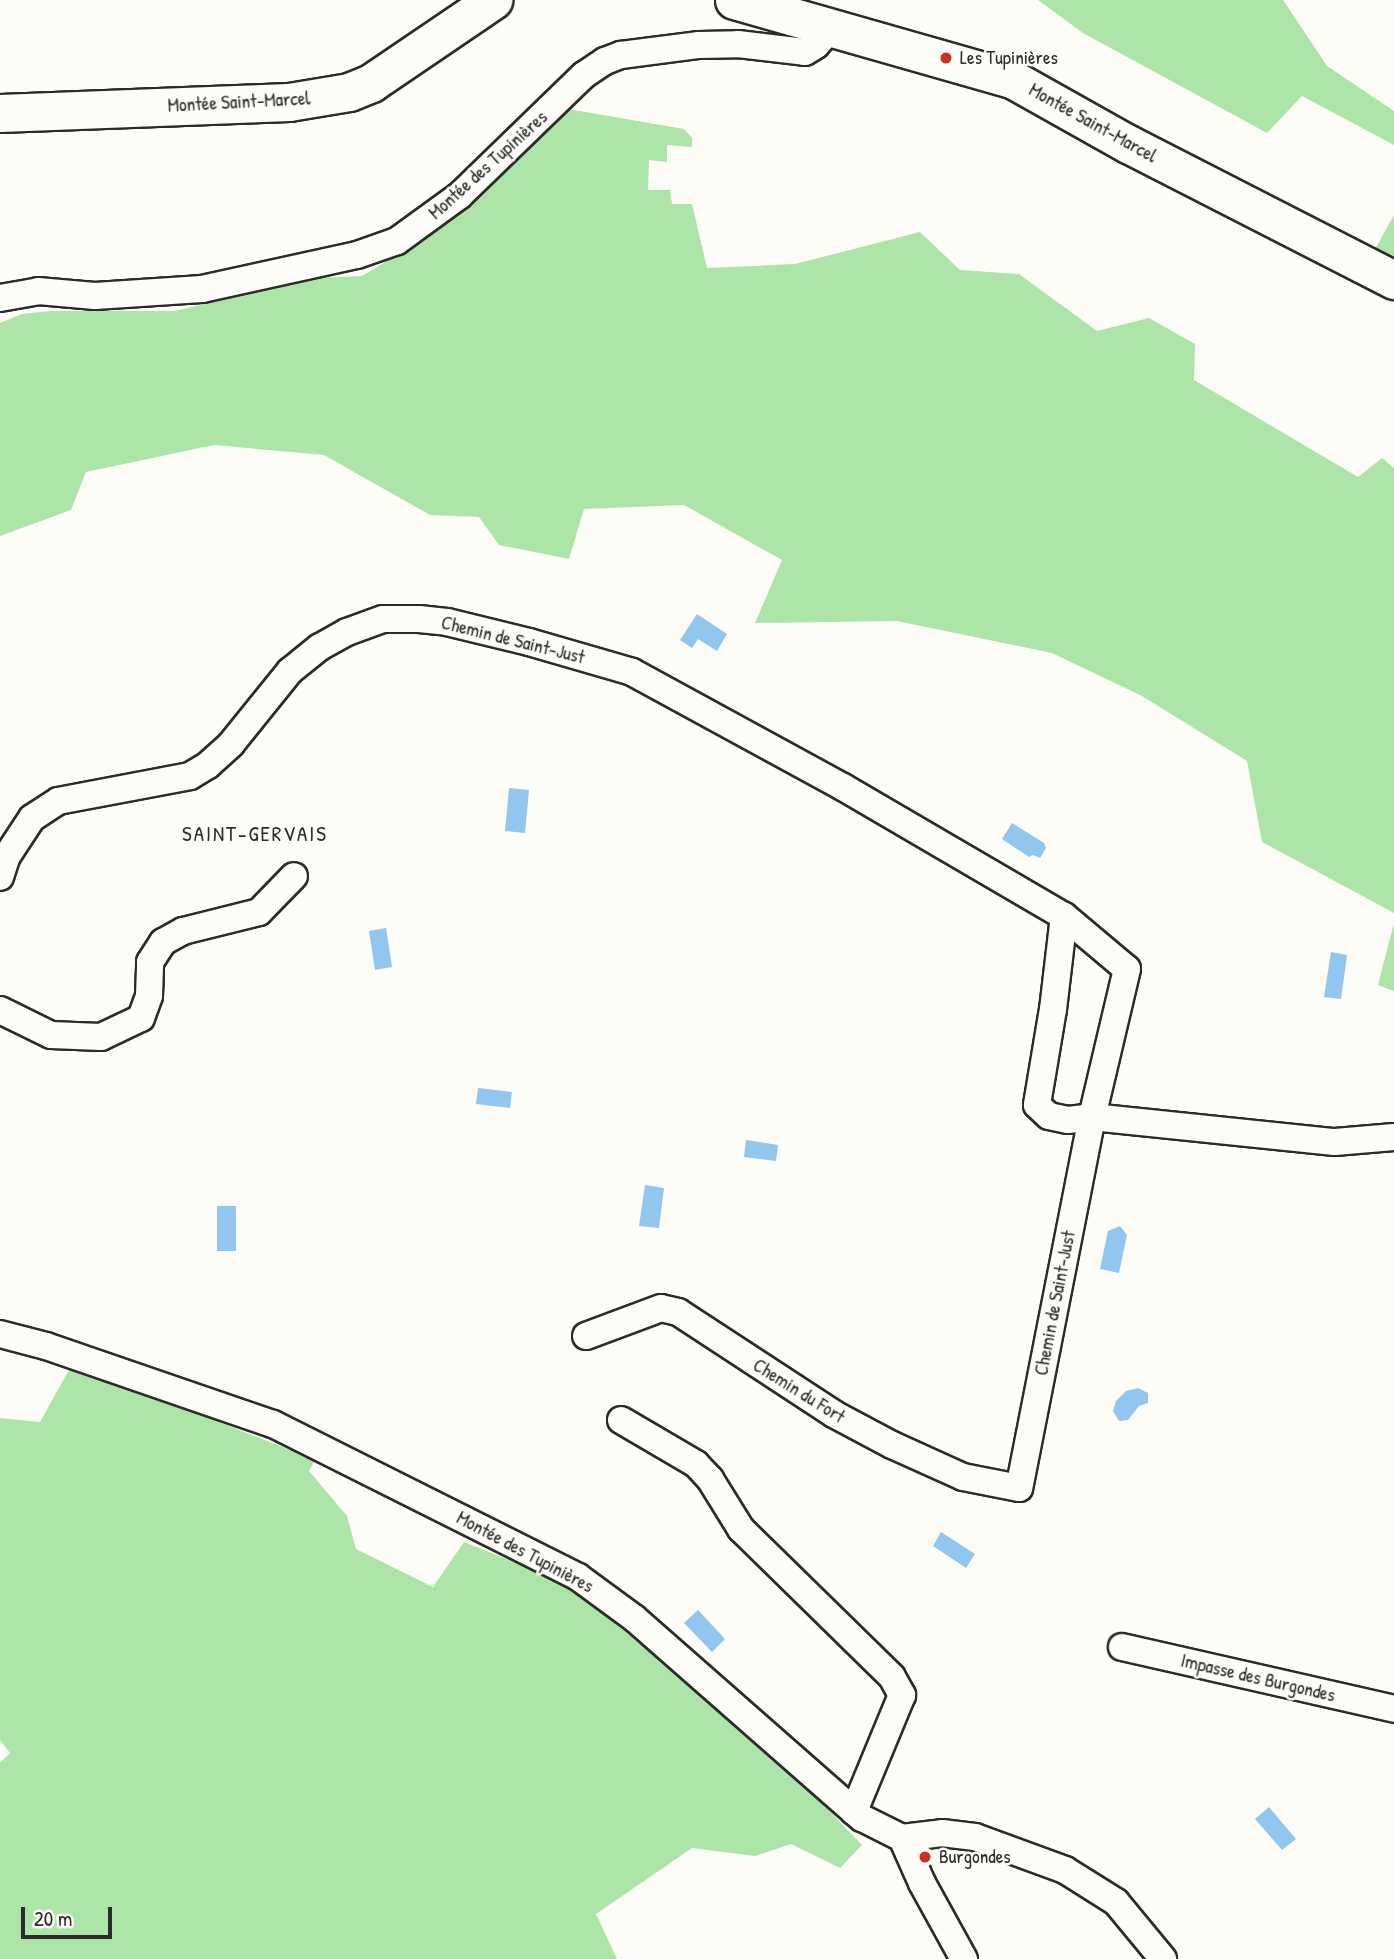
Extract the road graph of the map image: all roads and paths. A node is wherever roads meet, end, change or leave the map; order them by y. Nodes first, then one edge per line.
1 (493, 0) edge
2 (734, 0) edge
3 (833, 26) junction
4 (0, 113) edge
5 (1394, 280) edge
6 (0, 298) edge
7 (293, 876) dead end
8 (0, 877) edge
9 (1064, 916) junction
10 (0, 1010) edge
11 (1092, 1117) junction
12 (1394, 1137) edge
13 (0, 1334) edge
14 (586, 1336) dead end
15 (621, 1420) dead end
16 (1019, 1488) joint
17 (1122, 1647) dead end
18 (1394, 1709) edge
19 (854, 1811) junction
20 (902, 1838) junction
21 (964, 1959) edge
22 (1163, 1959) edge

1 - 4 main road, Montée Saint-Marcel
2 - 3 main road, Montée Saint-Marcel
3 - 5 main road, Montée Saint-Marcel
3 - 6 street, Montée des Tupinières
7 - 10 street
8 - 9 street, Chemin de Saint-Just
9 - 11 street, Chemin de Saint-Just
9 - 11 street
11 - 12 street
11 - 16 street, Chemin de Saint-Just
13 - 19 street, Montée des Tupinières
14 - 16 street, Chemin du Fort
15 - 19 street
17 - 18 street, Impasse des Burgondes
19 - 20 street, Montée des Tupinières
20 - 21 street
20 - 22 street

